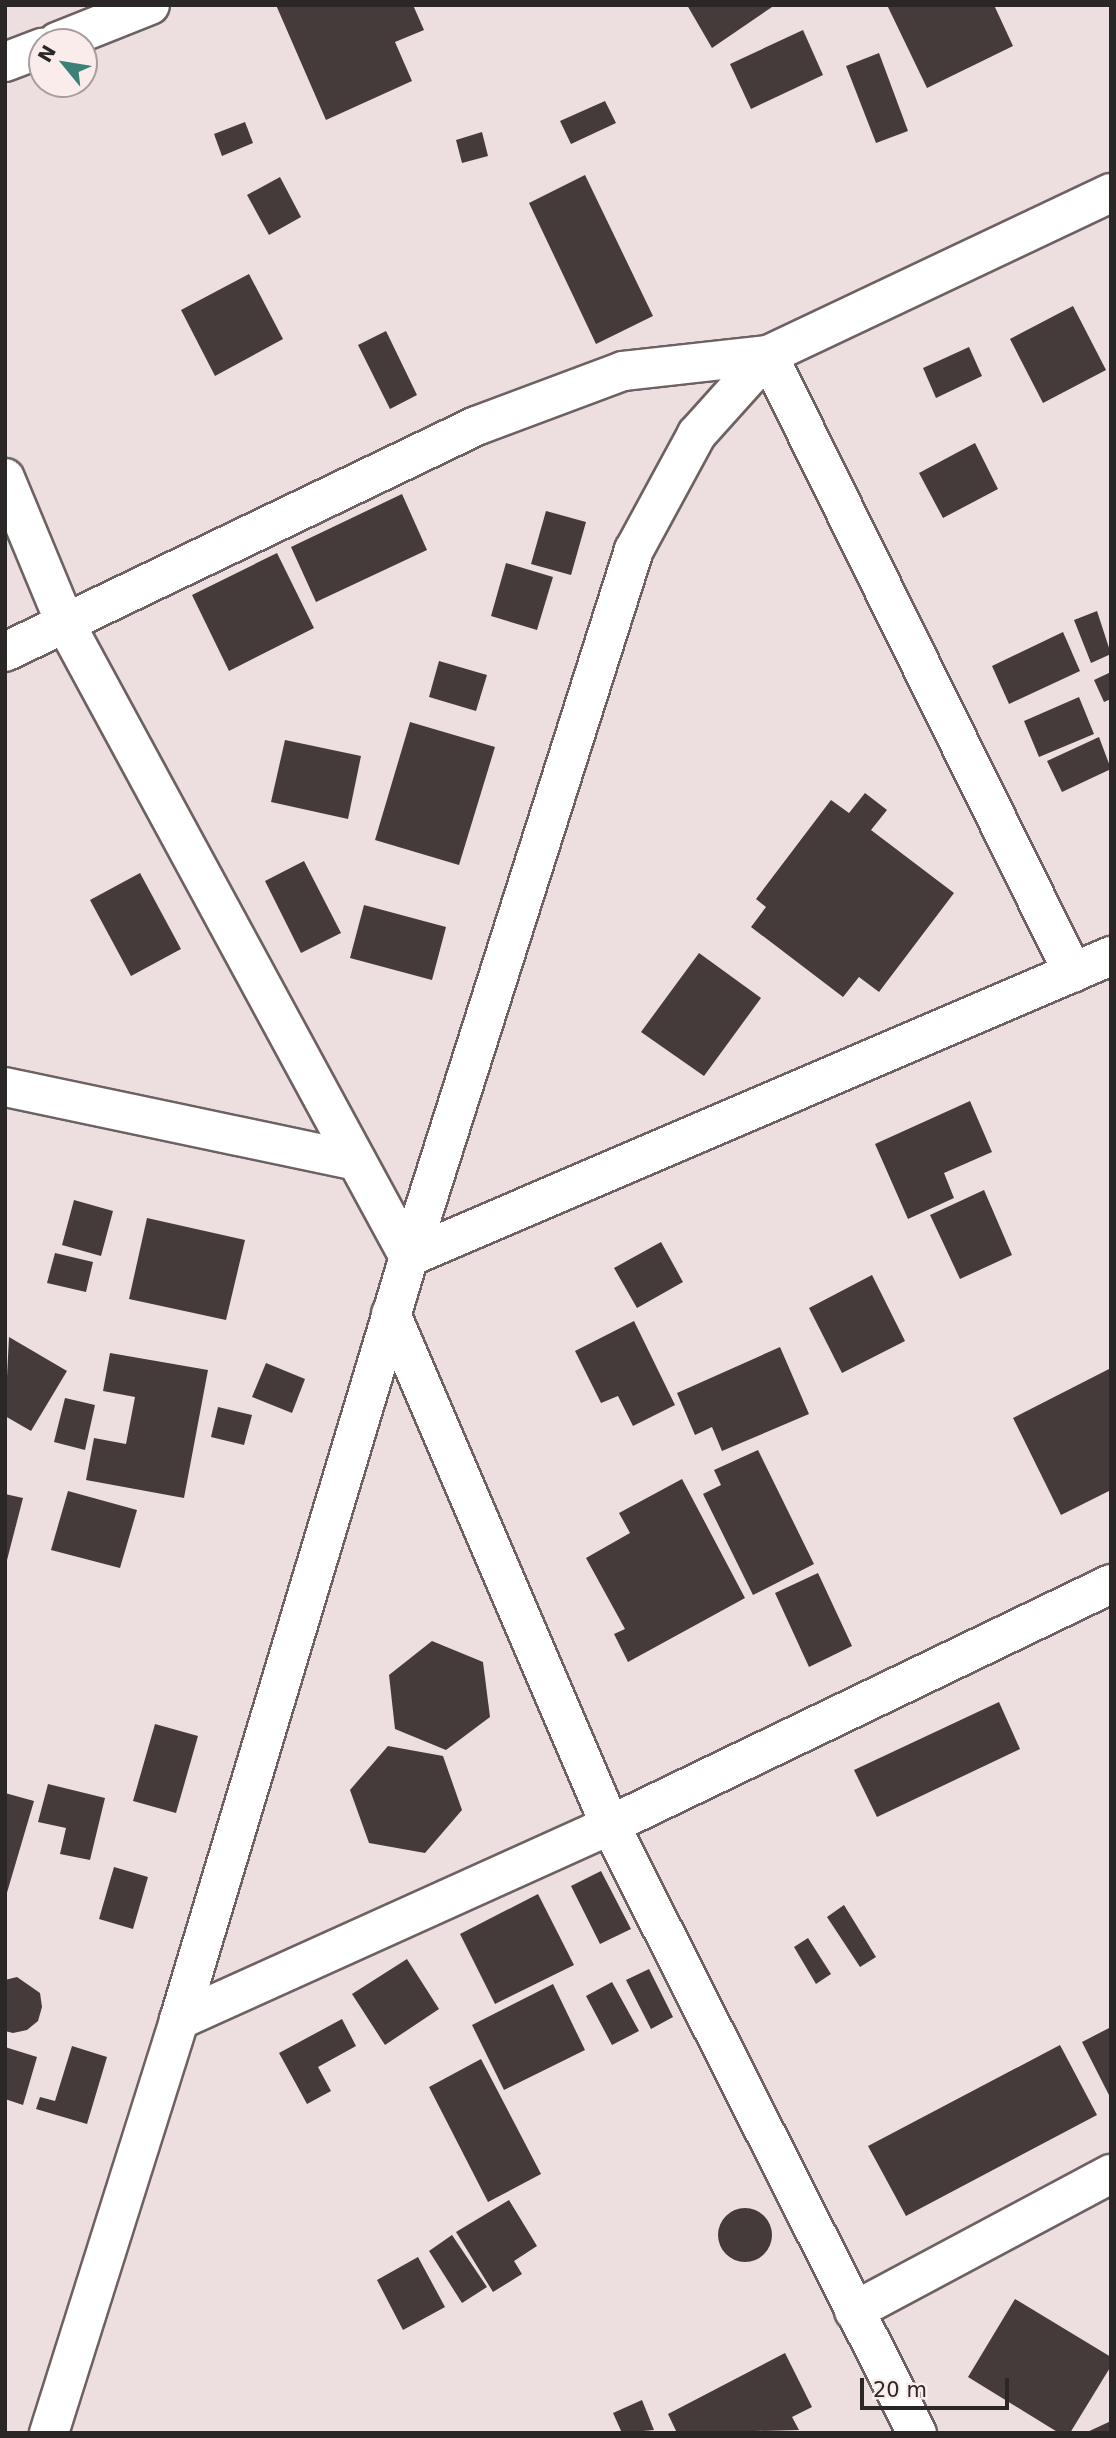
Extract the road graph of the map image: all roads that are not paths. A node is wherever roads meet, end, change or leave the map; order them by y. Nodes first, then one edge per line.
1 (150, 5) edge
2 (92, 28) edge
3 (28, 53) edge
4 (5, 62) edge
5 (1111, 193) edge
6 (768, 355) junction
7 (5, 478) edge
8 (65, 623) junction
9 (5, 652) edge
10 (1111, 956) edge
11 (1073, 973) junction
12 (5, 1087) edge
13 (356, 1161) junction
14 (409, 1256) junction
15 (391, 1314) junction
16 (1111, 1584) edge
17 (610, 1825) junction
18 (179, 2020) junction
19 (1111, 2174) edge
20 (854, 2311) junction
21 (49, 2433) edge
22 (917, 2433) edge

1 - 2 street
3 - 4 street
5 - 6 street
6 - 8 street
6 - 11 street
6 - 14 street
7 - 8 street
8 - 9 street
8 - 13 street
10 - 11 street
11 - 14 street
12 - 13 street
13 - 14 street
14 - 15 street
15 - 17 street
15 - 18 street
16 - 17 street
17 - 18 street
17 - 20 street
18 - 21 street
19 - 20 street
20 - 22 street

